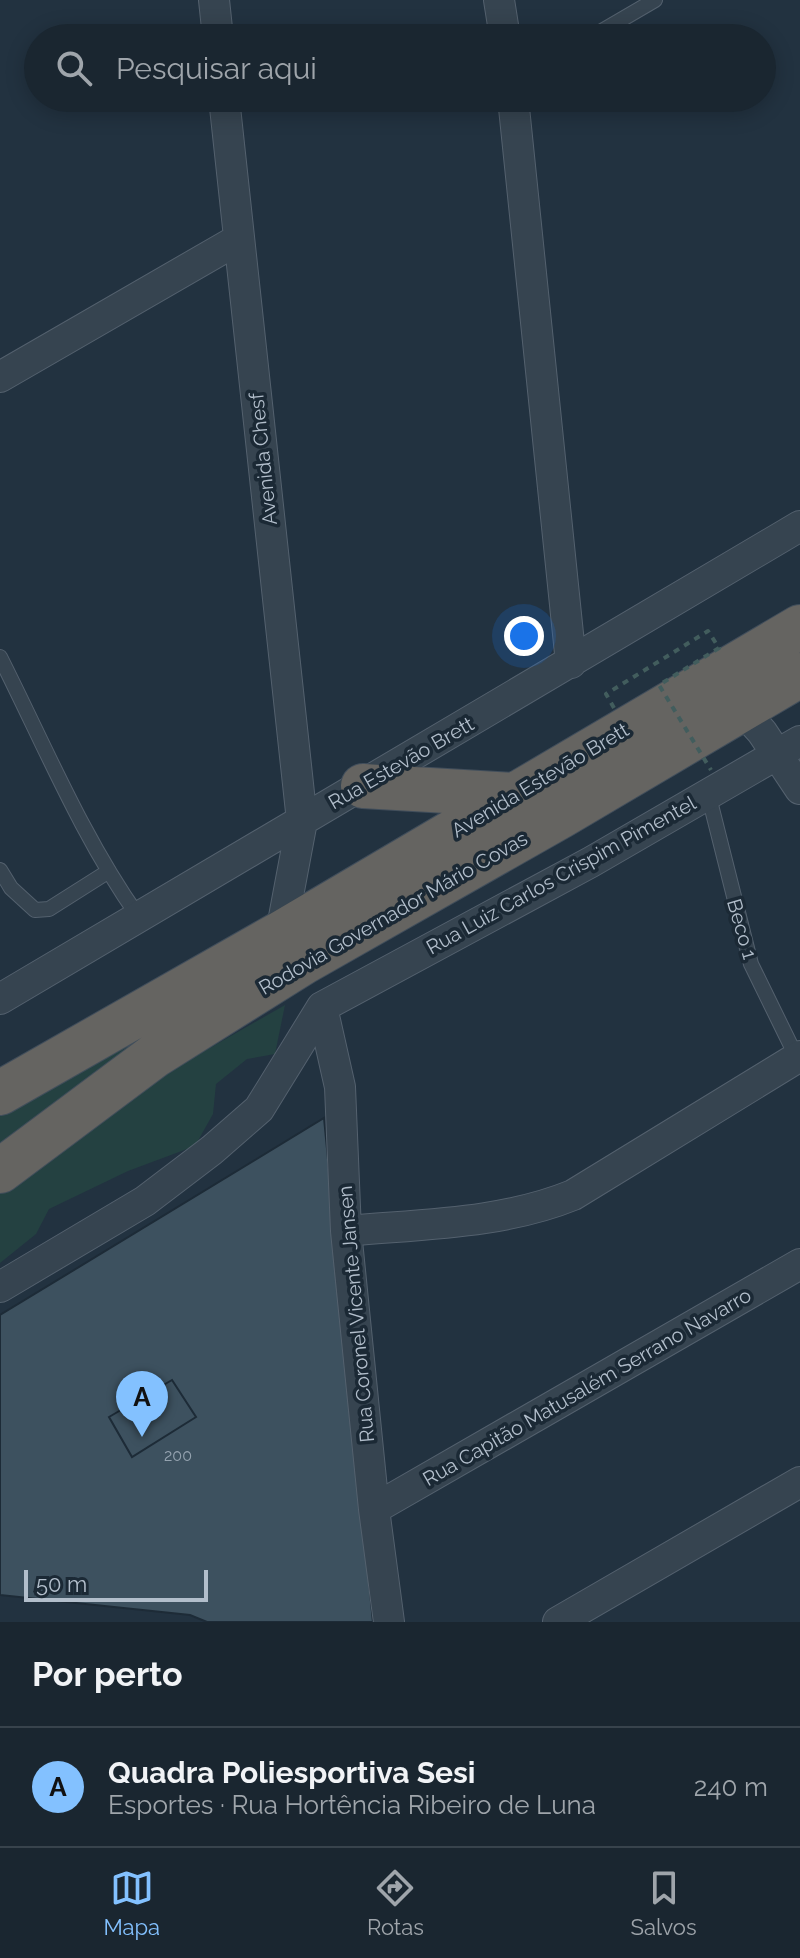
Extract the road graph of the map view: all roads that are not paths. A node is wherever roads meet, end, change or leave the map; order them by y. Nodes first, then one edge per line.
1 (214, 0) edge
2 (499, 0) edge
3 (655, 0) edge
4 (217, 24) edge
5 (503, 24) edge
6 (614, 24) edge
7 (225, 112) edge
8 (514, 112) edge
9 (239, 239) junction
10 (0, 377) edge
11 (800, 526) edge
12 (800, 627) edge
13 (0, 657) edge
14 (571, 663) junction
15 (800, 675) edge
16 (742, 710) junction
17 (788, 748) edge
18 (710, 782) junction
19 (363, 786) junction
20 (800, 789) edge
21 (513, 795) junction
22 (302, 821) junction
23 (0, 870) edge
24 (109, 871) junction
25 (138, 916) junction
26 (281, 933) junction
27 (0, 999) edge
28 (322, 1007) junction
29 (798, 1057) edge
30 (0, 1093) edge
31 (0, 1171) edge
32 (346, 1231) junction
33 (800, 1264) edge
34 (0, 1287) edge
35 (800, 1482) edge
36 (374, 1509) junction
37 (389, 1622) edge
38 (558, 1622) edge

1 - 4 street
2 - 5 street
3 - 6 lane
7 - 9 street, Avenida Chesf
8 - 14 street
9 - 10 street
9 - 22 street, Avenida Chesf
11 - 14 street, Rua Estevão Brett
12 - 21 highway, Avenida Estevāo Brett
13 - 24 lane
14 - 19 street, Rua Estevão Brett
15 - 16 highway, Rodovia Governador Mário Covas
16 - 17 street
16 - 31 highway, Rodovia Governador Mário Covas
17 - 18 street, Rua Luiz Carlos Crispim Pimentel
17 - 20 street
18 - 28 street, Rua Luiz Carlos Crispim Pimentel
18 - 29 lane, Beco 1
19 - 21 highway
19 - 22 street, Rua Estevão Brett
21 - 26 highway, Avenida Estevāo Brett
22 - 25 street, Rua Estevão Brett
22 - 26 street, Avenida Chesf
23 - 24 lane
24 - 25 lane
25 - 27 street, Rua Estevão Brett
26 - 30 highway, Rodovia Governador Mário Covas
28 - 32 street, Rua Coronel Vicente Jansen
28 - 34 street
29 - 32 street
32 - 36 street, Rua Coronel Vicente Jansen
33 - 36 street, Rua Capitão Matusalém Serrano Navarro
35 - 38 street
36 - 37 street, Rua Coronel Vicente Jansen

